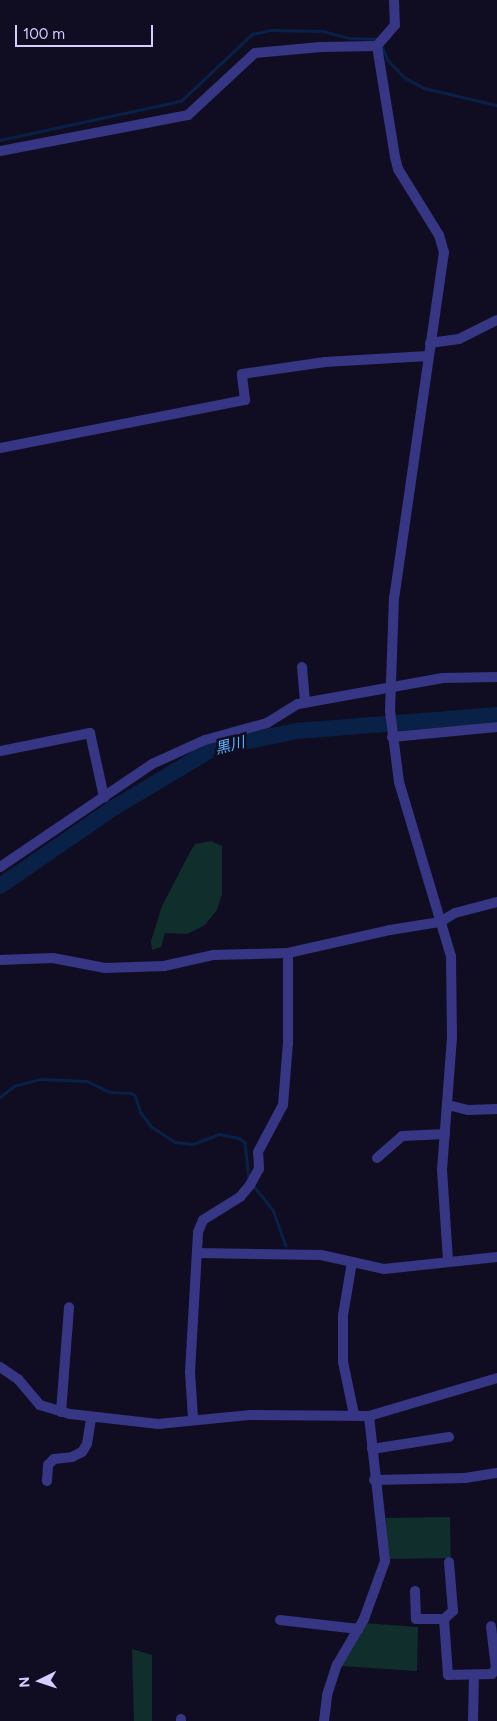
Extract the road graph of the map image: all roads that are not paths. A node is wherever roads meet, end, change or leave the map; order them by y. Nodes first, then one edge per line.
1 (394, 0) edge
2 (376, 46) junction
3 (0, 151) edge
4 (497, 320) edge
5 (430, 343) junction
6 (428, 356) junction
7 (0, 448) edge
8 (299, 673) dead end
9 (497, 677) edge
10 (390, 690) junction
11 (305, 703) junction
12 (497, 727) edge
13 (392, 737) junction
14 (0, 751) edge
15 (104, 797) junction
16 (0, 867) edge
17 (497, 902) edge
18 (440, 922) junction
19 (288, 953) junction
20 (0, 960) edge
21 (448, 1105) junction
22 (497, 1109) edge
23 (445, 1134) junction
24 (377, 1158) dead end
25 (196, 1253) junction
26 (497, 1257) edge
27 (448, 1260) junction
28 (352, 1262) junction
29 (68, 1307) dead end
30 (0, 1367) edge
31 (497, 1378) edge
32 (61, 1412) junction
33 (354, 1414) junction
34 (369, 1416) junction
35 (91, 1418) junction
36 (194, 1418) junction
37 (449, 1437) dead end
38 (372, 1449) junction
39 (497, 1473) edge
40 (374, 1480) junction
41 (47, 1481) dead end
42 (449, 1562) dead end
43 (414, 1591) dead end
44 (444, 1618) junction
45 (280, 1620) dead end
46 (491, 1626) dead end
47 (358, 1629) junction
48 (474, 1675) junction
49 (324, 1721) edge
50 (473, 1721) edge

1 - 2 street
2 - 3 street
2 - 5 street
4 - 5 street
5 - 6 street
6 - 7 street
6 - 10 street
8 - 11 street
9 - 10 street
10 - 11 street
10 - 13 street
11 - 15 street
12 - 13 street
13 - 18 street
14 - 15 street
15 - 16 street
17 - 18 street
18 - 19 street
18 - 21 street
19 - 20 street
19 - 25 street
21 - 22 street
21 - 23 street
23 - 24 street
23 - 27 street
25 - 28 street
25 - 36 street
26 - 27 street
27 - 28 street
28 - 33 street
29 - 32 street
30 - 32 street
31 - 34 street
32 - 35 street
33 - 34 street
33 - 36 street
34 - 38 street
35 - 36 street
35 - 41 street
37 - 38 street
38 - 40 street
39 - 40 street
40 - 47 street
42 - 44 street
43 - 44 street
44 - 48 street
45 - 47 street
46 - 48 street
47 - 49 street
48 - 50 street

